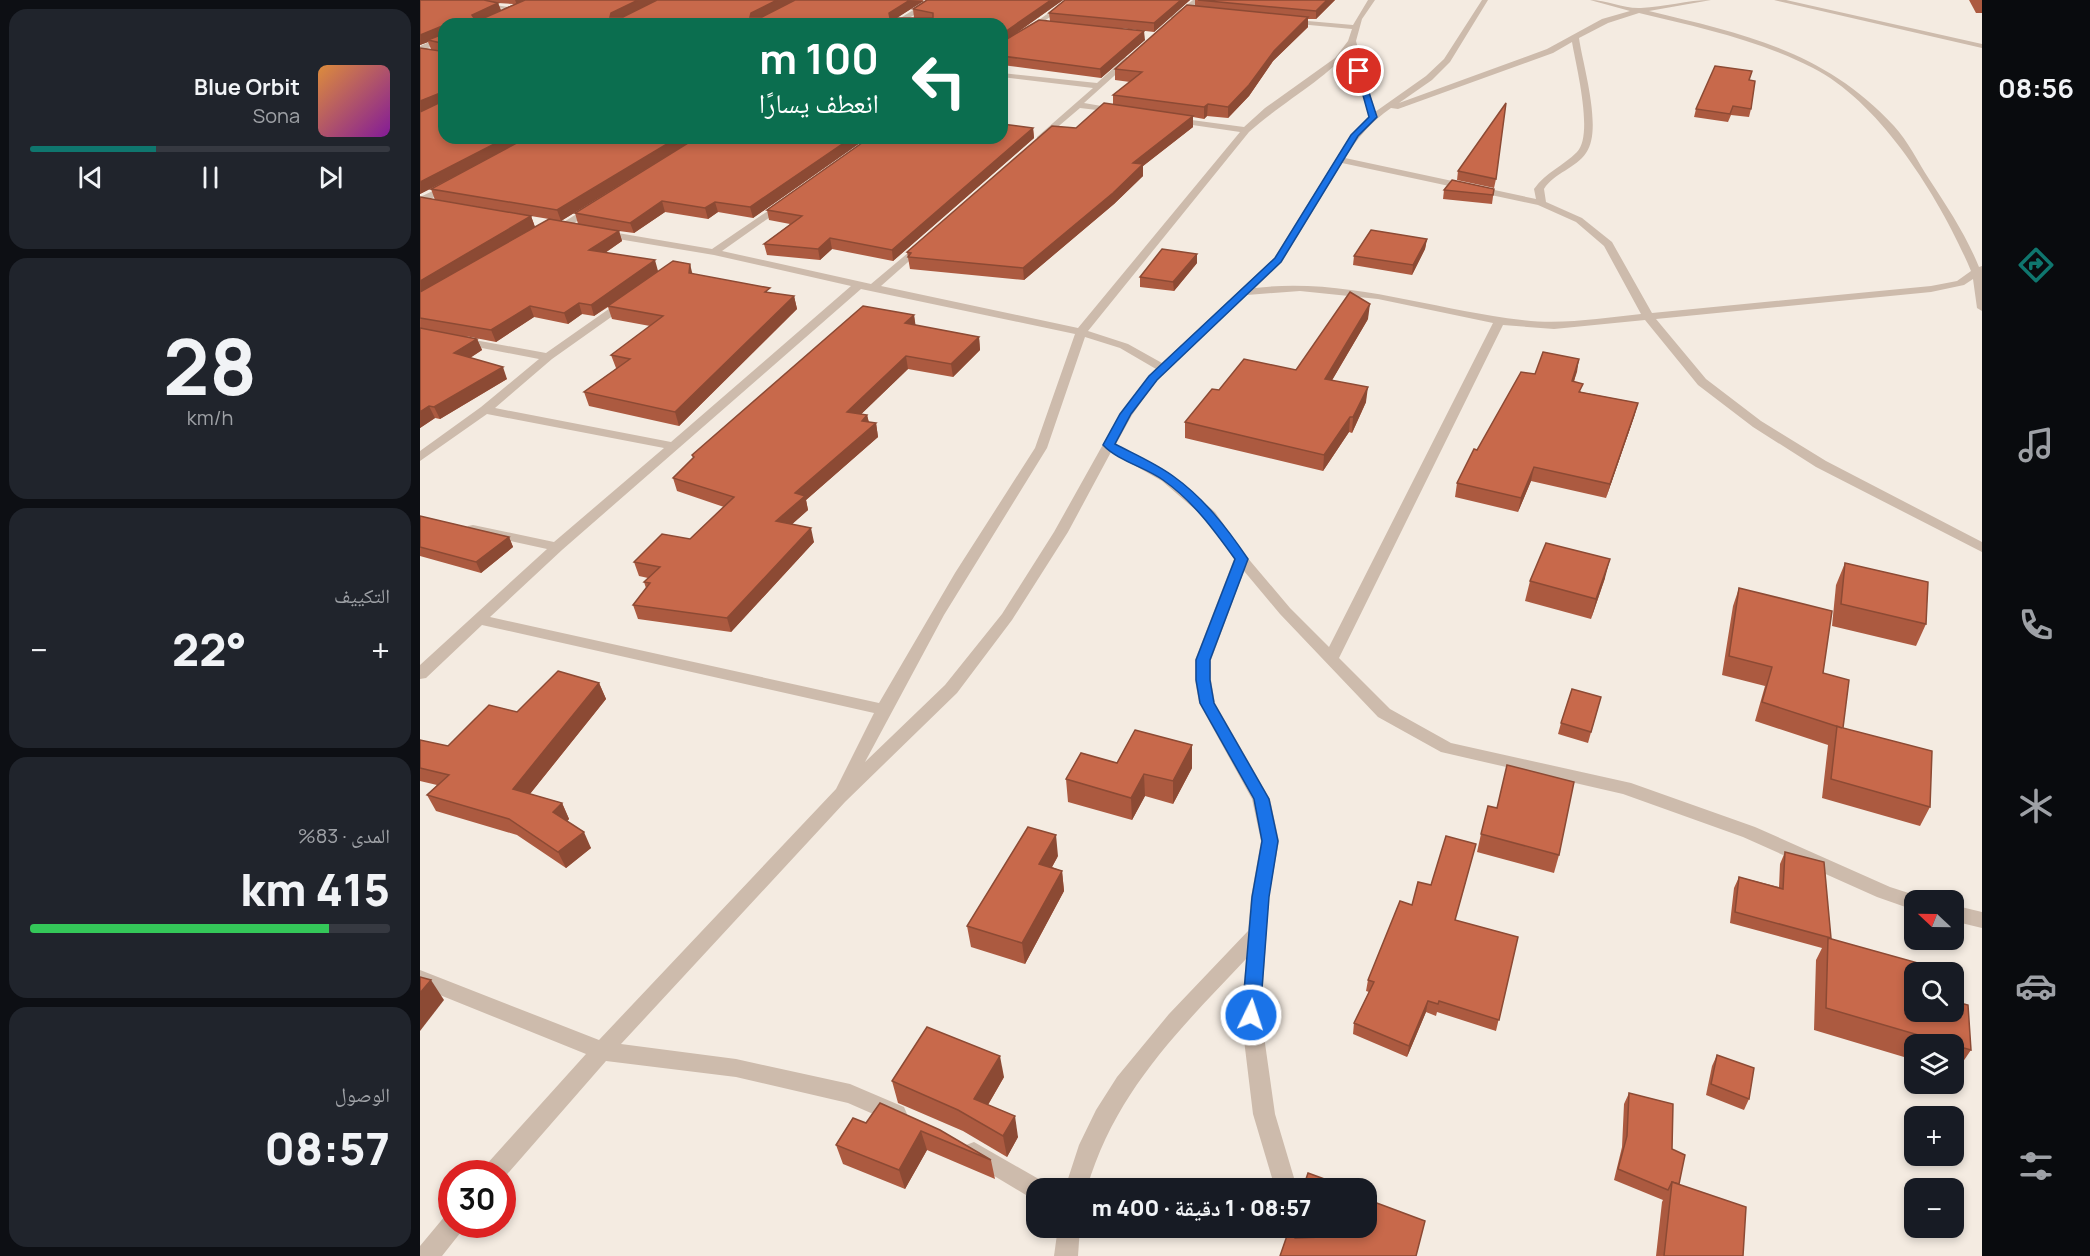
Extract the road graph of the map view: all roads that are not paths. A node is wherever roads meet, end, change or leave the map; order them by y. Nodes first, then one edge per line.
1 (446, 0) edge
2 (932, 0) edge
3 (1071, 0) edge
4 (1197, 0) edge
5 (1372, 0) edge
6 (1485, 0) edge
7 (1593, 0) edge
8 (1708, 0) edge
9 (1777, 0) edge
10 (529, 4) edge
11 (518, 9) junction
12 (1184, 11) junction
13 (1638, 11) junction
14 (1195, 12) edge
15 (500, 16) edge
16 (904, 18) edge
17 (1274, 20) edge
18 (1169, 23) edge
19 (1037, 24) junction
20 (1049, 25) edge
21 (1354, 27) junction
22 (1011, 34) edge
23 (1020, 35) junction
24 (1575, 38) junction
25 (1352, 41) junction
26 (438, 42) edge
27 (1008, 44) edge
28 (1982, 46) edge
29 (1139, 50) edge
30 (420, 51) edge
31 (436, 55) edge
32 (1008, 76) edge
33 (1100, 86) junction
34 (1078, 105) junction
35 (1387, 110) junction
36 (1134, 113) edge
37 (1156, 117) edge
38 (1373, 117) junction
39 (1246, 130) junction
40 (1034, 132) edge
41 (1045, 134) junction
42 (1028, 149) edge
43 (1340, 160) junction
44 (460, 180) edge
45 (791, 198) edge
46 (420, 202) edge
47 (601, 203) edge
48 (1540, 203) junction
49 (443, 206) edge
50 (549, 225) edge
51 (562, 227) junction
52 (925, 242) edge
53 (700, 249) junction
54 (714, 252) junction
55 (681, 263) edge
56 (1979, 271) edge
57 (859, 285) junction
58 (873, 288) junction
59 (1246, 292) junction
60 (634, 296) edge
61 (1982, 308) edge
62 (1649, 318) junction
63 (1499, 321) junction
64 (1081, 332) junction
65 (420, 333) edge
66 (548, 357) junction
67 (1163, 368) junction
68 (485, 410) junction
69 (1108, 445) junction
70 (673, 446) junction
71 (420, 457) edge
72 (454, 525) edge
73 (557, 547) junction
74 (1982, 548) edge
75 (1242, 559) junction
76 (480, 620) junction
77 (1332, 659) junction
78 (420, 674) edge
79 (881, 709) junction
80 (839, 797) junction
81 (1904, 899) edge
82 (1964, 916) edge
83 (1982, 920) edge
84 (1257, 934) junction
85 (420, 978) edge
86 (602, 1051) junction
87 (912, 1122) edge
88 (954, 1140) edge
89 (506, 1160) edge
90 (1078, 1178) edge
91 (1283, 1178) edge
92 (1026, 1184) edge
93 (442, 1238) edge
94 (1068, 1238) edge
95 (1301, 1238) edge
96 (427, 1256) edge
97 (1066, 1256) edge
98 (1306, 1256) edge

1 - 11 street
2 - 16 street
3 - 19 street
4 - 12 street
5 - 21 street
6 - 35 street
7 - 13 street
8 - 13 street
9 - 28 street
10 - 11 street
11 - 15 street
12 - 14 street
12 - 18 street
13 - 24 street
13 - 56 street
17 - 21 street
19 - 20 street
19 - 23 street
21 - 25 street
22 - 23 street
23 - 27 street
24 - 35 street
24 - 48 street
25 - 38 street
25 - 39 street
26 - 30 street
29 - 33 street
30 - 31 street
32 - 33 street
33 - 34 street
34 - 36 street
34 - 41 street
35 - 38 street
37 - 39 street
38 - 43 street
39 - 64 street
40 - 41 street
41 - 42 street
43 - 48 street
43 - 59 street
44 - 46 street
45 - 54 street
46 - 49 street
47 - 51 street
48 - 62 street
50 - 51 street
51 - 53 street
52 - 58 street
53 - 54 street
53 - 55 street
54 - 57 street
56 - 61 street
56 - 62 street
57 - 58 street
57 - 70 street
58 - 64 street
59 - 63 street
59 - 67 street
60 - 66 street
62 - 63 street
62 - 74 street
63 - 77 street
64 - 67 street
64 - 79 street
65 - 66 street
66 - 68 street
67 - 69 street
68 - 70 street
68 - 71 street
69 - 75 street
69 - 80 street
70 - 73 street
72 - 73 street
73 - 76 street
75 - 77 street
75 - 84 street
76 - 78 street
76 - 79 street
77 - 81 street
79 - 80 street
80 - 86 street
82 - 83 street
84 - 90 street
84 - 91 street
85 - 86 street
86 - 87 street
86 - 89 street
88 - 92 street
93 - 96 street
94 - 97 street
95 - 98 street

